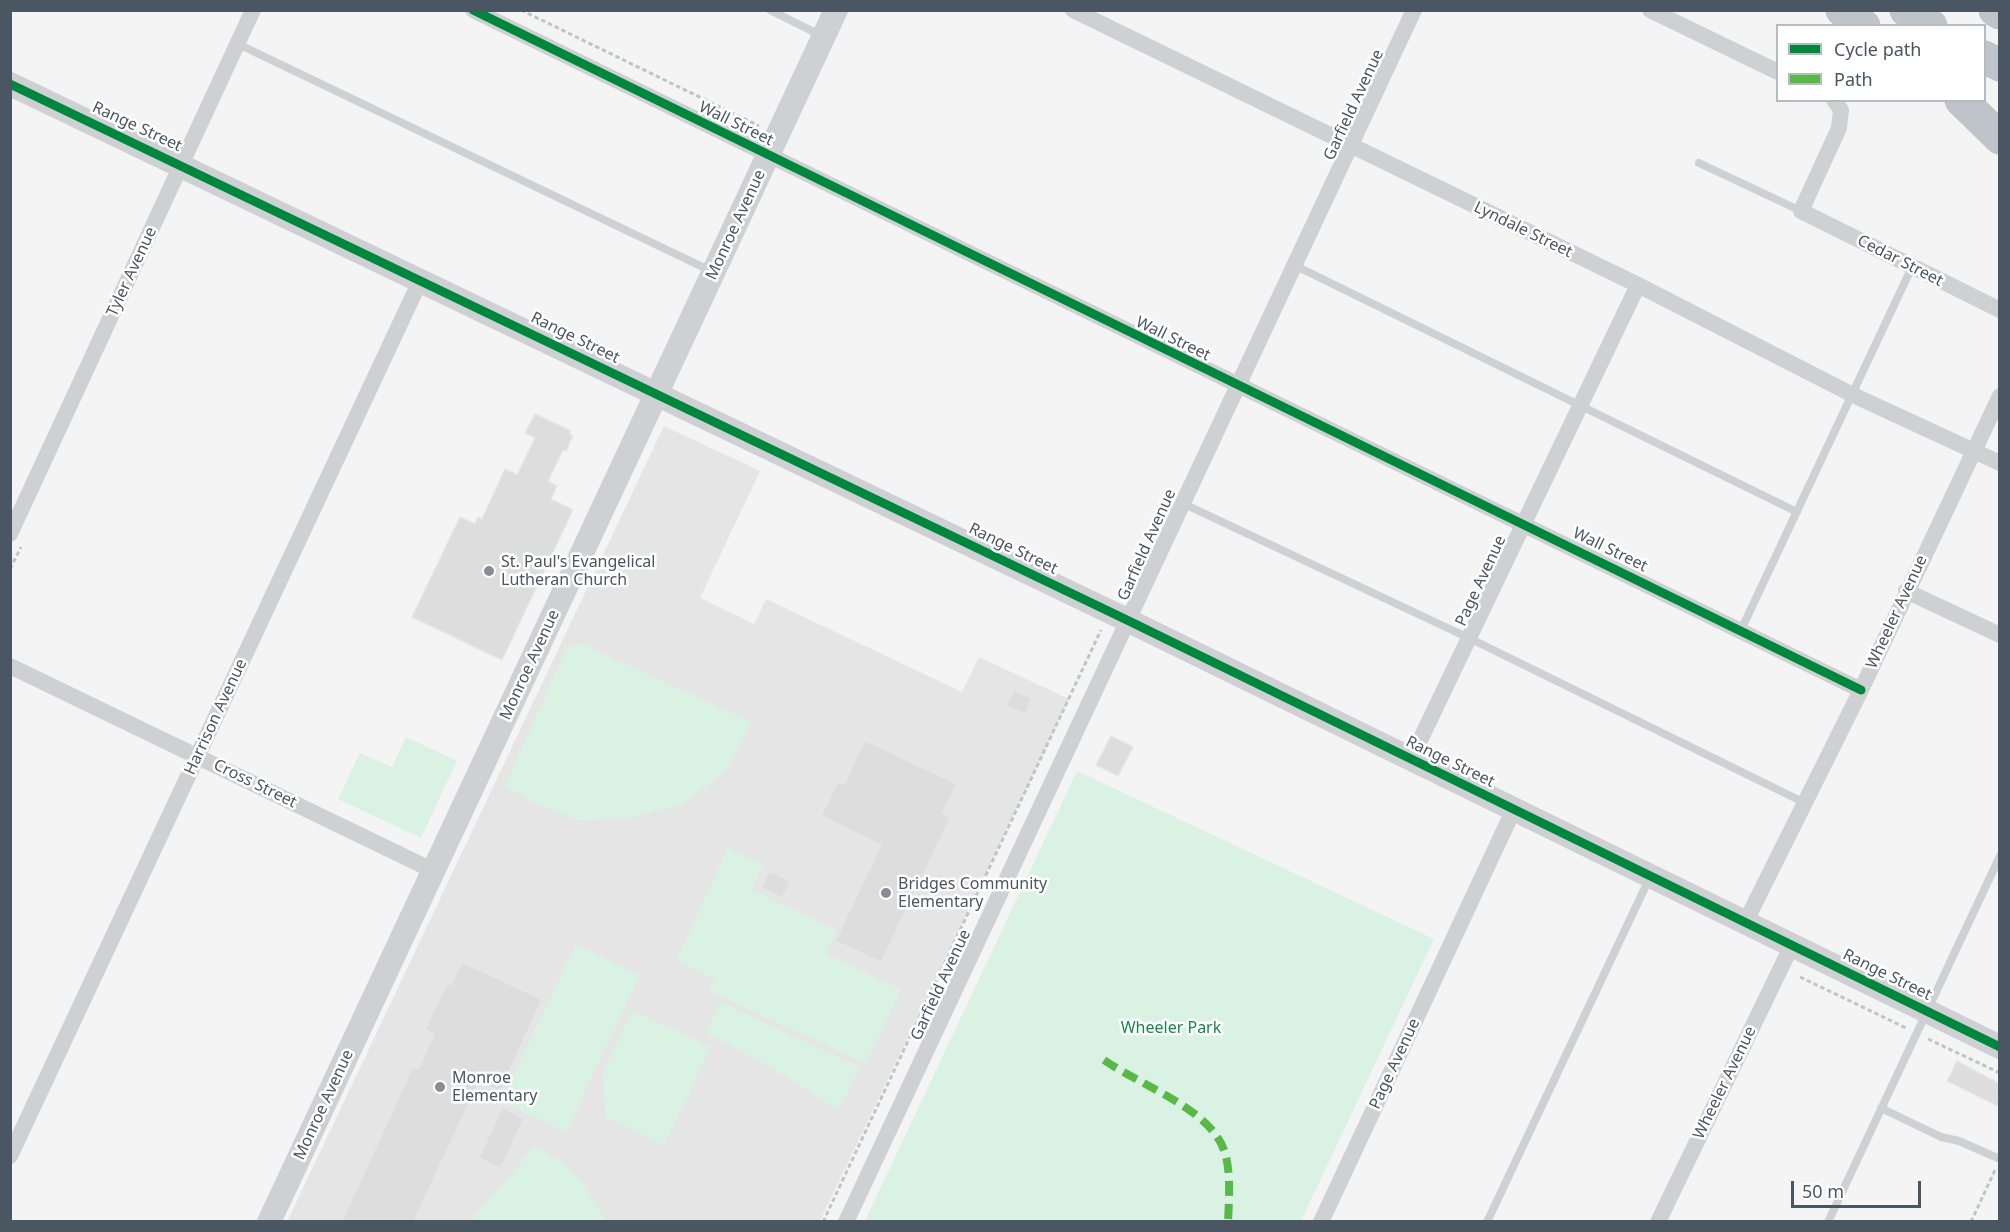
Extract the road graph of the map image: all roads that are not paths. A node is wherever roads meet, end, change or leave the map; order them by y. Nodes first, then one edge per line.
1 (253, 10) edge
2 (473, 10) edge
3 (770, 10) edge
4 (836, 10) edge
5 (1072, 10) edge
6 (1414, 10) edge
7 (1650, 10) edge
8 (1842, 10) edge
9 (1906, 10) edge
10 (1995, 10) edge
11 (2000, 13) edge
12 (1861, 24) edge
13 (1928, 24) edge
14 (824, 37) junction
15 (238, 44) junction
16 (1986, 58) edge
17 (2000, 65) edge
18 (1776, 71) edge
19 (10, 84) edge
20 (1963, 102) edge
21 (1838, 105) edge
22 (2000, 138) edge
23 (1350, 147) junction
24 (768, 157) junction
25 (1699, 163) dead end
26 (181, 165) junction
27 (1801, 211) junction
28 (1294, 265) junction
29 (1912, 267) junction
30 (714, 273) junction
31 (421, 279) junction
32 (1638, 285) junction
33 (2000, 310) edge
34 (1237, 387) junction
35 (657, 394) junction
36 (1852, 395) junction
37 (2000, 396) edge
38 (1581, 406) junction
39 (1973, 450) junction
40 (2000, 462) edge
41 (1182, 503) junction
42 (1797, 512) junction
43 (1523, 525) junction
44 (10, 534) edge
45 (1906, 591) junction
46 (1129, 621) junction
47 (1740, 630) junction
48 (2000, 634) edge
49 (1471, 639) junction
50 (10, 666) edge
51 (1860, 690) junction
52 (198, 756) junction
53 (1411, 759) junction
54 (1805, 802) junction
55 (1514, 809) junction
56 (2000, 856) edge
57 (434, 871) junction
58 (1650, 876) junction
59 (1745, 923) junction
60 (1791, 945) junction
61 (1922, 1022) junction
62 (2000, 1047) edge
63 (1881, 1108) junction
64 (10, 1156) edge
65 (2000, 1160) edge
66 (269, 1221) edge
67 (846, 1221) edge
68 (1321, 1221) edge
69 (1487, 1221) edge
70 (1658, 1221) edge
71 (1828, 1221) edge

1 - 15 street, Tyler Avenue
2 - 24 street, Wall Street
3 - 14 lane
4 - 14 street, Monroe Avenue
5 - 23 street, Lyndale Street
6 - 23 street, Garfield Avenue
7 - 18 street
8 - 12 highway
9 - 13 highway
10 - 11 highway
14 - 24 street, Monroe Avenue
15 - 26 street, Tyler Avenue
15 - 30 lane
16 - 17 highway
19 - 26 street, Range Street
20 - 22 highway
21 - 27 street
23 - 28 street, Garfield Avenue
23 - 32 street, Lyndale Street
24 - 30 street, Monroe Avenue
24 - 34 street, Wall Street
25 - 27 lane
26 - 31 street, Range Street
26 - 44 street, Tyler Avenue
27 - 29 street, Cedar Street
28 - 34 street, Garfield Avenue
28 - 38 lane
29 - 33 street, Cedar Street
29 - 36 lane
30 - 35 street, Monroe Avenue
31 - 35 street, Range Street
31 - 52 street, Harrison Avenue
32 - 36 street, Lyndale Street
32 - 38 street, Page Avenue
34 - 41 street, Garfield Avenue
34 - 43 street, Wall Street
35 - 46 street, Range Street
35 - 57 street, Monroe Avenue
36 - 39 street, Lyndale Street
36 - 42 lane
37 - 39 street, Wheeler Avenue
38 - 42 lane
38 - 43 street, Page Avenue
39 - 40 street, Lyndale Street
39 - 45 street, Wheeler Avenue
41 - 46 street, Garfield Avenue
41 - 49 lane
42 - 47 lane
43 - 47 street, Wall Street
43 - 49 street, Page Avenue
45 - 48 street
45 - 51 street, Wheeler Avenue
46 - 53 street, Range Street
46 - 67 street, Garfield Avenue
47 - 51 street, Wall Street
49 - 53 street, Page Avenue
49 - 54 lane
50 - 52 street, Cross Street
51 - 54 street, Wheeler Avenue
52 - 57 street, Cross Street
52 - 64 street, Harrison Avenue
53 - 55 street, Range Street
54 - 59 street, Wheeler Avenue
55 - 58 street, Range Street
55 - 68 street, Page Avenue
56 - 61 lane
57 - 66 street, Monroe Avenue
58 - 59 street, Range Street
58 - 69 lane
59 - 60 street, Range Street
60 - 61 street, Range Street
60 - 70 street, Wheeler Avenue
61 - 62 street, Range Street
61 - 63 lane
63 - 65 lane
63 - 71 lane

